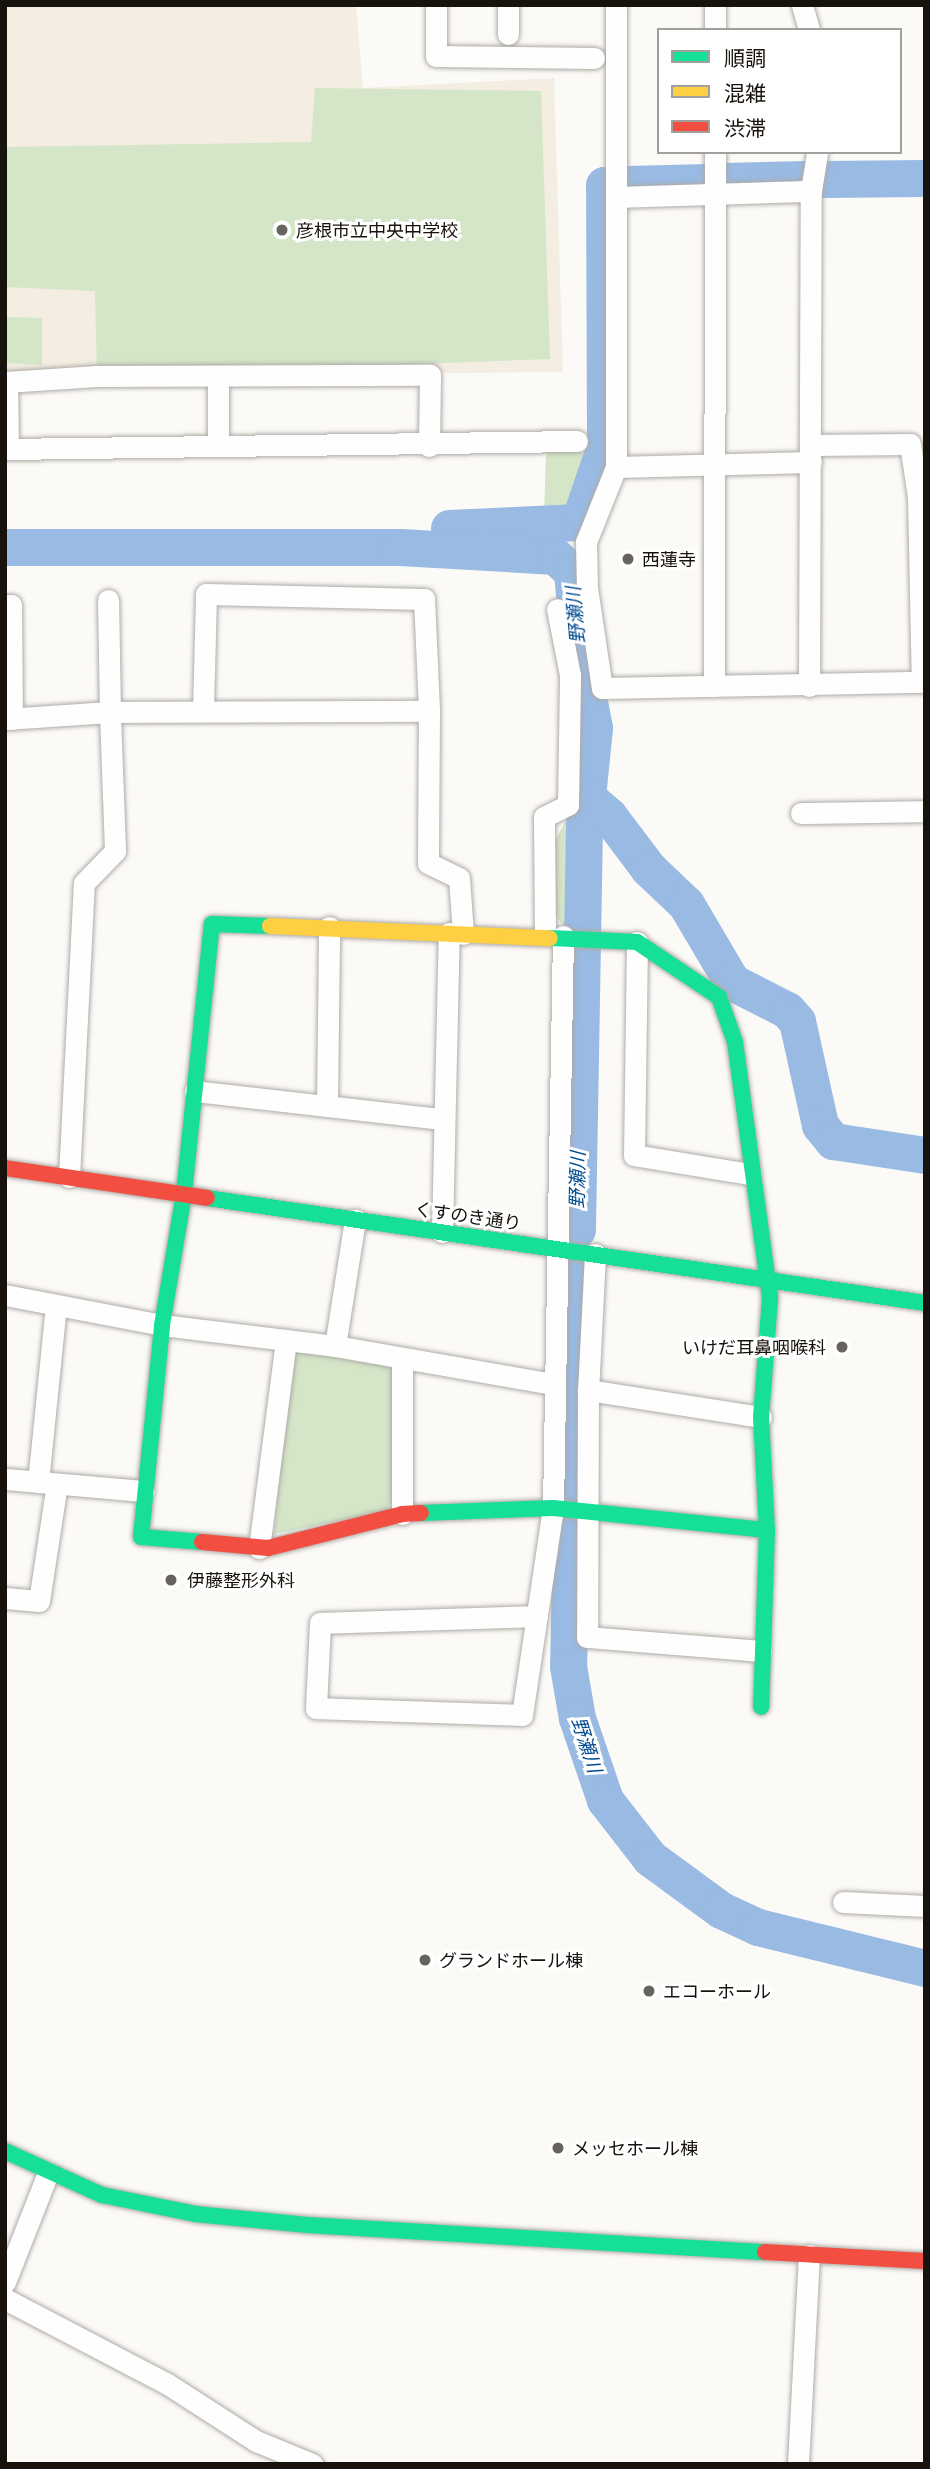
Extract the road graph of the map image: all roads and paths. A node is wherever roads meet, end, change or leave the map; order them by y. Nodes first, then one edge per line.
1 (436, 5) edge
2 (508, 5) edge
3 (616, 5) edge
4 (715, 5) edge
5 (802, 5) edge
6 (715, 28) edge
7 (808, 28) edge
8 (508, 34) dead end
9 (594, 58) dead end
10 (715, 154) edge
11 (817, 154) edge
12 (811, 191) junction
13 (715, 196) junction
14 (618, 198) junction
15 (218, 377) junction
16 (6, 382) edge
17 (577, 441) dead end
18 (218, 446) junction
19 (429, 446) junction
20 (7, 448) edge
21 (811, 454) junction
22 (715, 463) junction
23 (616, 467) junction
24 (922, 572) edge
25 (108, 600) dead end
26 (5, 605) edge
27 (556, 609) dead end
28 (924, 682) edge
29 (714, 686) junction
30 (810, 686) junction
31 (203, 710) junction
32 (429, 711) junction
33 (110, 712) junction
34 (8, 719) edge
35 (925, 811) edge
36 (801, 813) dead end
37 (329, 927) junction
38 (456, 933) junction
39 (560, 936) junction
40 (637, 942) junction
41 (195, 1091) junction
42 (327, 1103) junction
43 (442, 1119) junction
44 (5, 1168) edge
45 (750, 1174) junction
46 (69, 1177) junction
47 (184, 1193) junction
48 (355, 1220) junction
49 (442, 1232) junction
50 (556, 1249) junction
51 (595, 1254) junction
52 (767, 1279) junction
53 (5, 1295) edge
54 (925, 1303) edge
55 (56, 1305) junction
56 (162, 1325) junction
57 (286, 1340) junction
58 (335, 1346) junction
59 (402, 1358) junction
60 (552, 1384) junction
61 (588, 1390) junction
62 (761, 1417) junction
63 (5, 1479) edge
64 (48, 1483) junction
65 (143, 1491) junction
66 (558, 1508) junction
67 (586, 1510) junction
68 (402, 1514) junction
69 (767, 1530) junction
70 (259, 1548) junction
71 (5, 1598) edge
72 (537, 1616) junction
73 (760, 1651) junction
74 (761, 1707) dead end
75 (843, 1902) dead end
76 (925, 1906) edge
77 (5, 2151) edge
78 (48, 2174) junction
79 (809, 2255) junction
80 (925, 2261) edge
81 (5, 2282) edge
82 (5, 2299) edge
83 (312, 2464) edge
84 (798, 2464) edge

1 - 9 street
2 - 8 street
3 - 14 street
4 - 6 street
5 - 7 street
10 - 13 street
11 - 12 street
12 - 13 street
12 - 21 street
13 - 14 street
13 - 22 street
14 - 23 street
15 - 16 street
15 - 18 street
15 - 19 street
16 - 20 street
17 - 19 street
18 - 19 street
18 - 20 street
21 - 22 street
21 - 24 street
21 - 30 street
22 - 23 street
22 - 29 street
23 - 29 street
24 - 28 street
25 - 33 street
26 - 34 street
27 - 39 street
28 - 30 street
29 - 30 street
31 - 32 street
31 - 32 street
31 - 33 street
32 - 38 street
33 - 34 street
33 - 46 street
35 - 36 street
37 - 38 street
37 - 41 street
37 - 42 street
38 - 39 street
38 - 43 street
39 - 40 street
39 - 50 street
40 - 45 street
40 - 45 street
41 - 42 street
41 - 47 street
42 - 43 street
43 - 49 street
44 - 46 street, くすのき通り
45 - 52 street
46 - 47 street, くすのき通り
47 - 48 street, くすのき通り
47 - 56 street
48 - 49 street, くすのき通り
48 - 58 street
49 - 50 street, くすのき通り
50 - 51 street, くすのき通り
50 - 60 street
51 - 52 street, くすのき通り
51 - 61 street
52 - 54 street, くすのき通り
52 - 62 street
53 - 55 street
55 - 56 street
55 - 64 street
56 - 57 street
56 - 65 street
57 - 58 street
57 - 70 street
58 - 59 street
59 - 60 street
59 - 68 street
60 - 66 street
61 - 62 street
61 - 67 street
62 - 69 street
63 - 64 street
64 - 65 street
64 - 71 street
65 - 70 street
66 - 67 street
66 - 68 street
66 - 72 street
67 - 69 street
67 - 73 street
68 - 70 street
69 - 73 street
72 - 72 street
73 - 74 street
75 - 76 street
77 - 78 street
78 - 79 street
78 - 81 street
79 - 80 street
79 - 84 street
82 - 83 street

